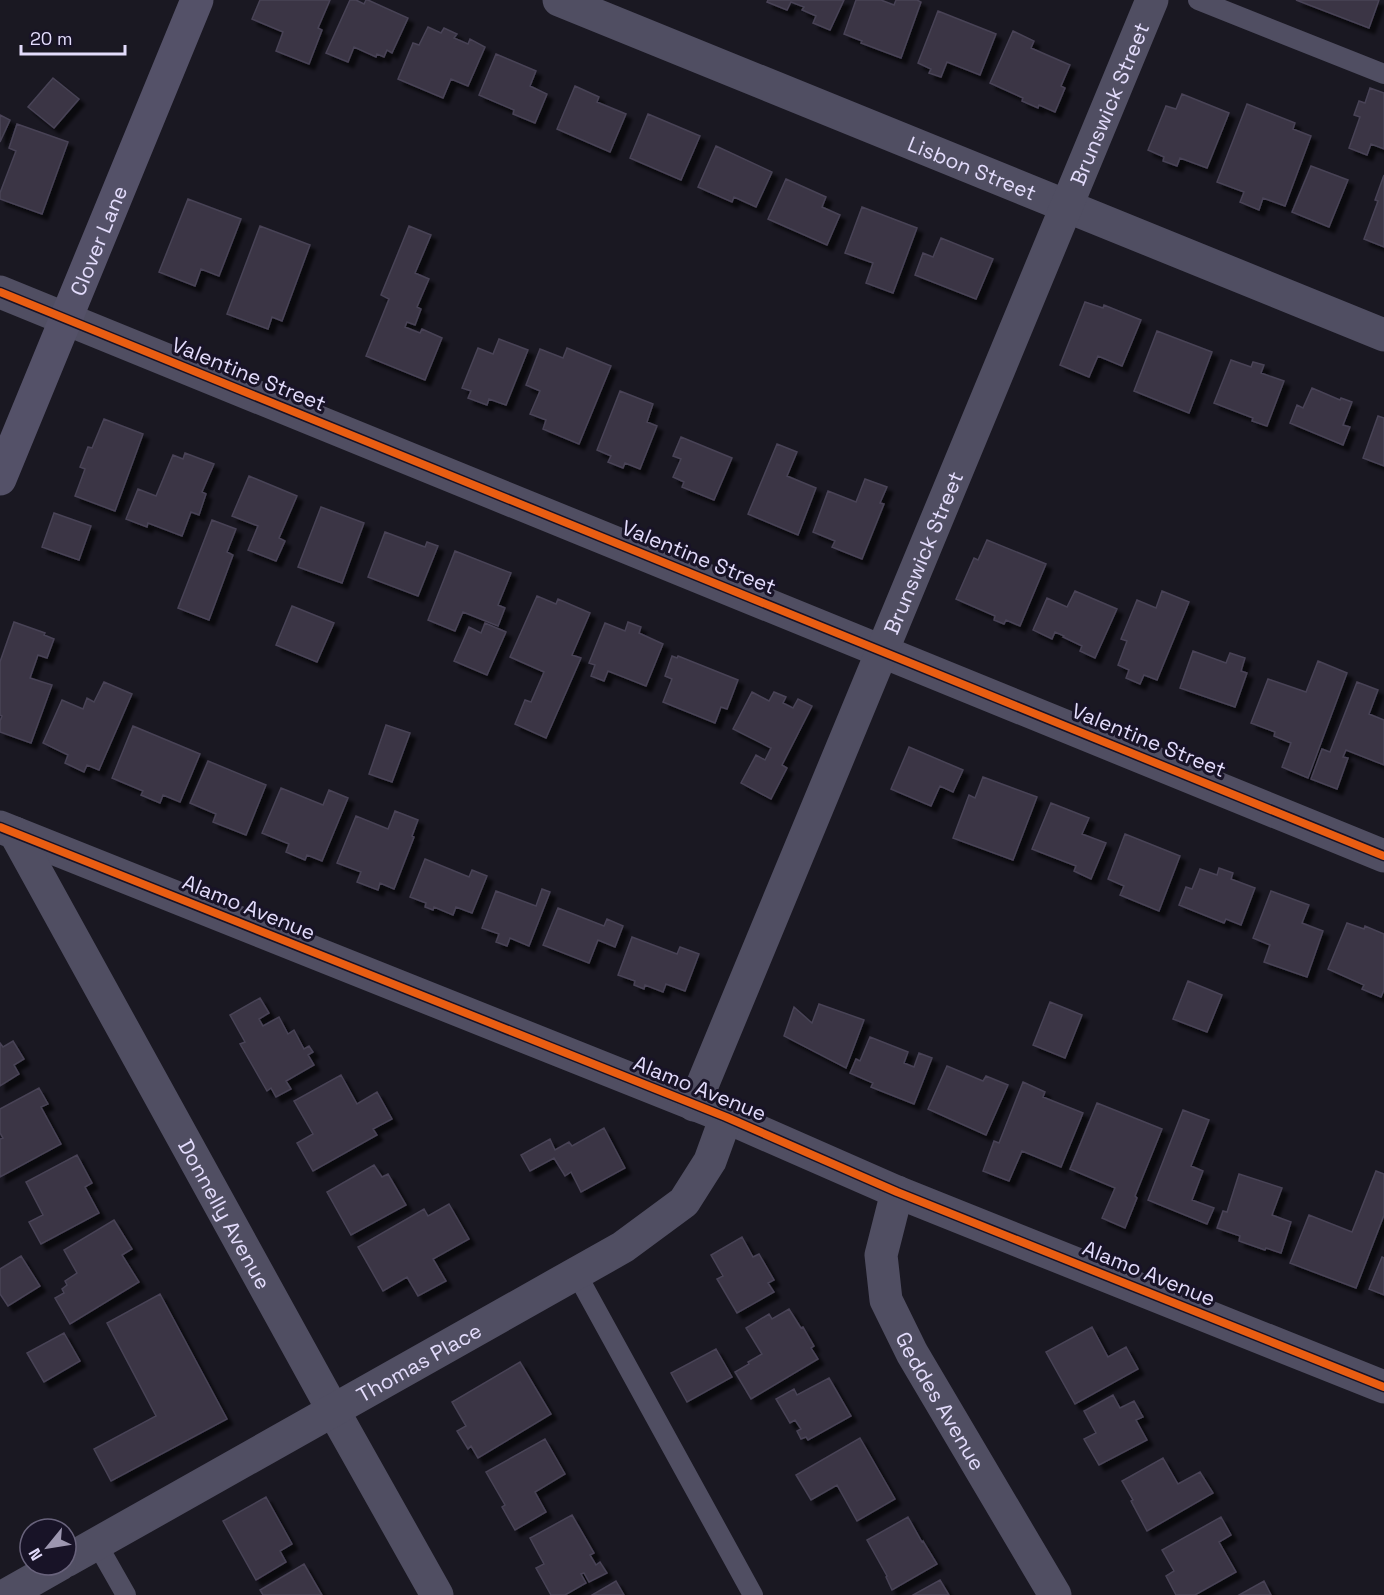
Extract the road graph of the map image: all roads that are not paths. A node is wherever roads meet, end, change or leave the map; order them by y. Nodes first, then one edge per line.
1 (197, 0) edge
2 (559, 0) edge
3 (1152, 0) edge
4 (1198, 0) edge
5 (1384, 74) edge
6 (1066, 207) junction
7 (0, 292) edge
8 (65, 319) junction
9 (1384, 335) edge
10 (0, 479) edge
11 (882, 650) junction
12 (7, 830) edge
13 (1384, 856) edge
14 (694, 1105) junction
15 (726, 1117) junction
16 (897, 1192) junction
17 (576, 1273) junction
18 (1384, 1387) edge
19 (333, 1410) junction
20 (97, 1544) junction
21 (78, 1554) edge
22 (38, 1577) edge
23 (6, 1595) edge
24 (126, 1595) edge
25 (437, 1595) edge
26 (753, 1595) edge
27 (1055, 1595) edge

1 - 8 street, Clover Lane
2 - 6 street, Lisbon Street
3 - 6 street, Brunswick Street
4 - 5 lane
6 - 9 street, Lisbon Street
6 - 11 street, Brunswick Street
7 - 8 street, Valentine Street
8 - 10 street, Clover Lane
8 - 11 street, Valentine Street
11 - 13 street, Valentine Street
11 - 14 street, Brunswick Street
12 - 14 street, Alamo Avenue
12 - 19 street, Donnelly Avenue
14 - 15 street, Alamo Avenue
15 - 16 street, Alamo Avenue
15 - 17 street, Thomas Place
16 - 18 street, Alamo Avenue
16 - 27 street, Geddes Avenue
17 - 19 street, Thomas Place
17 - 26 lane
19 - 20 street, Thomas Place
19 - 25 street, Donnelly Avenue
20 - 21 street, Thomas Place
20 - 24 lane
22 - 23 street

